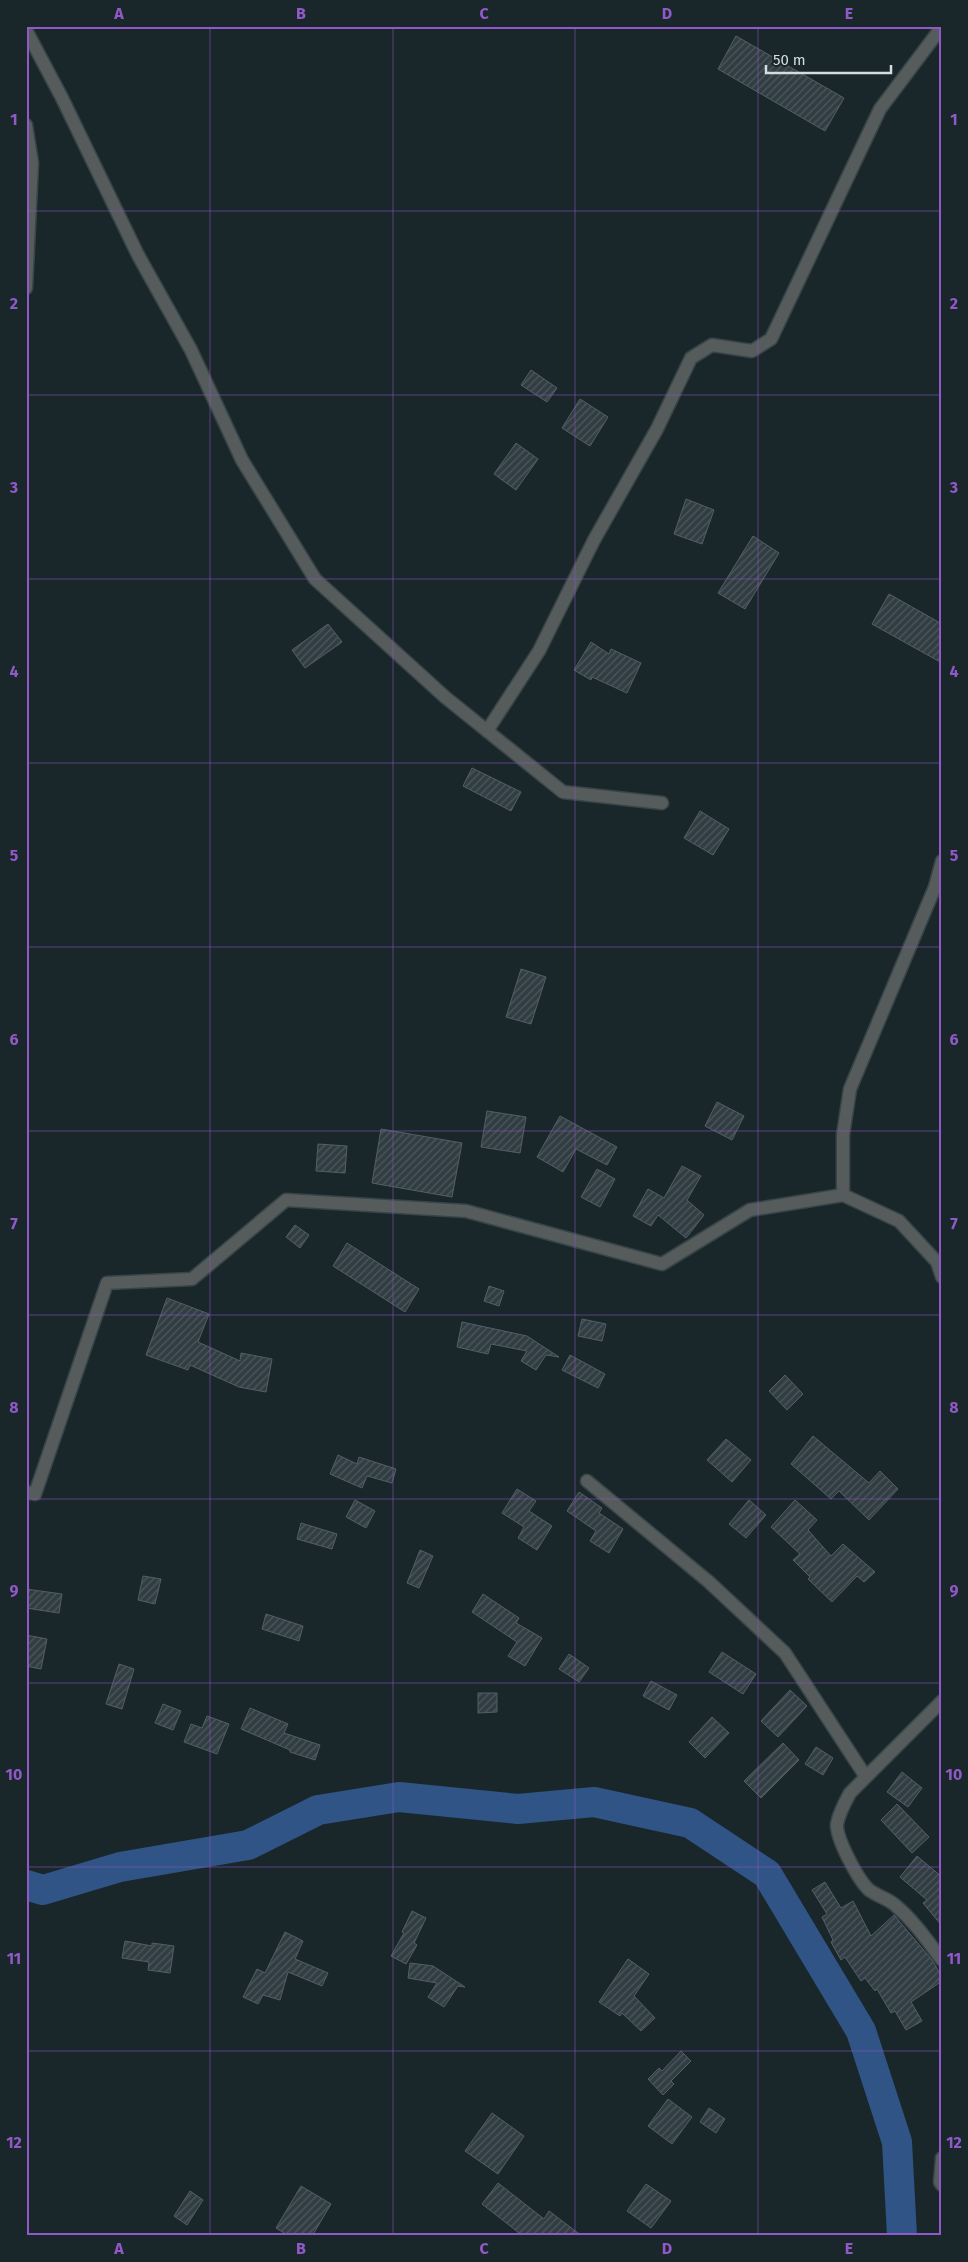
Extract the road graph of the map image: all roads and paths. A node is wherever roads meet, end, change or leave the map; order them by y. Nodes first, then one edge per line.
1 (26, 30) edge
2 (942, 30) edge
3 (26, 125) edge
4 (26, 288) edge
5 (487, 731) junction
6 (662, 803) dead end
7 (942, 861) edge
8 (844, 1195) junction
9 (942, 1277) edge
10 (588, 1481) dead end
11 (26, 1492) edge
12 (942, 1701) edge
13 (866, 1777) junction
14 (942, 1960) edge
15 (942, 2158) edge
16 (942, 2185) edge

1 - 5 street
2 - 5 street
3 - 4 street
5 - 6 street
7 - 8 street
8 - 9 street
8 - 11 street
10 - 13 street
12 - 13 street
13 - 14 street
15 - 16 street

